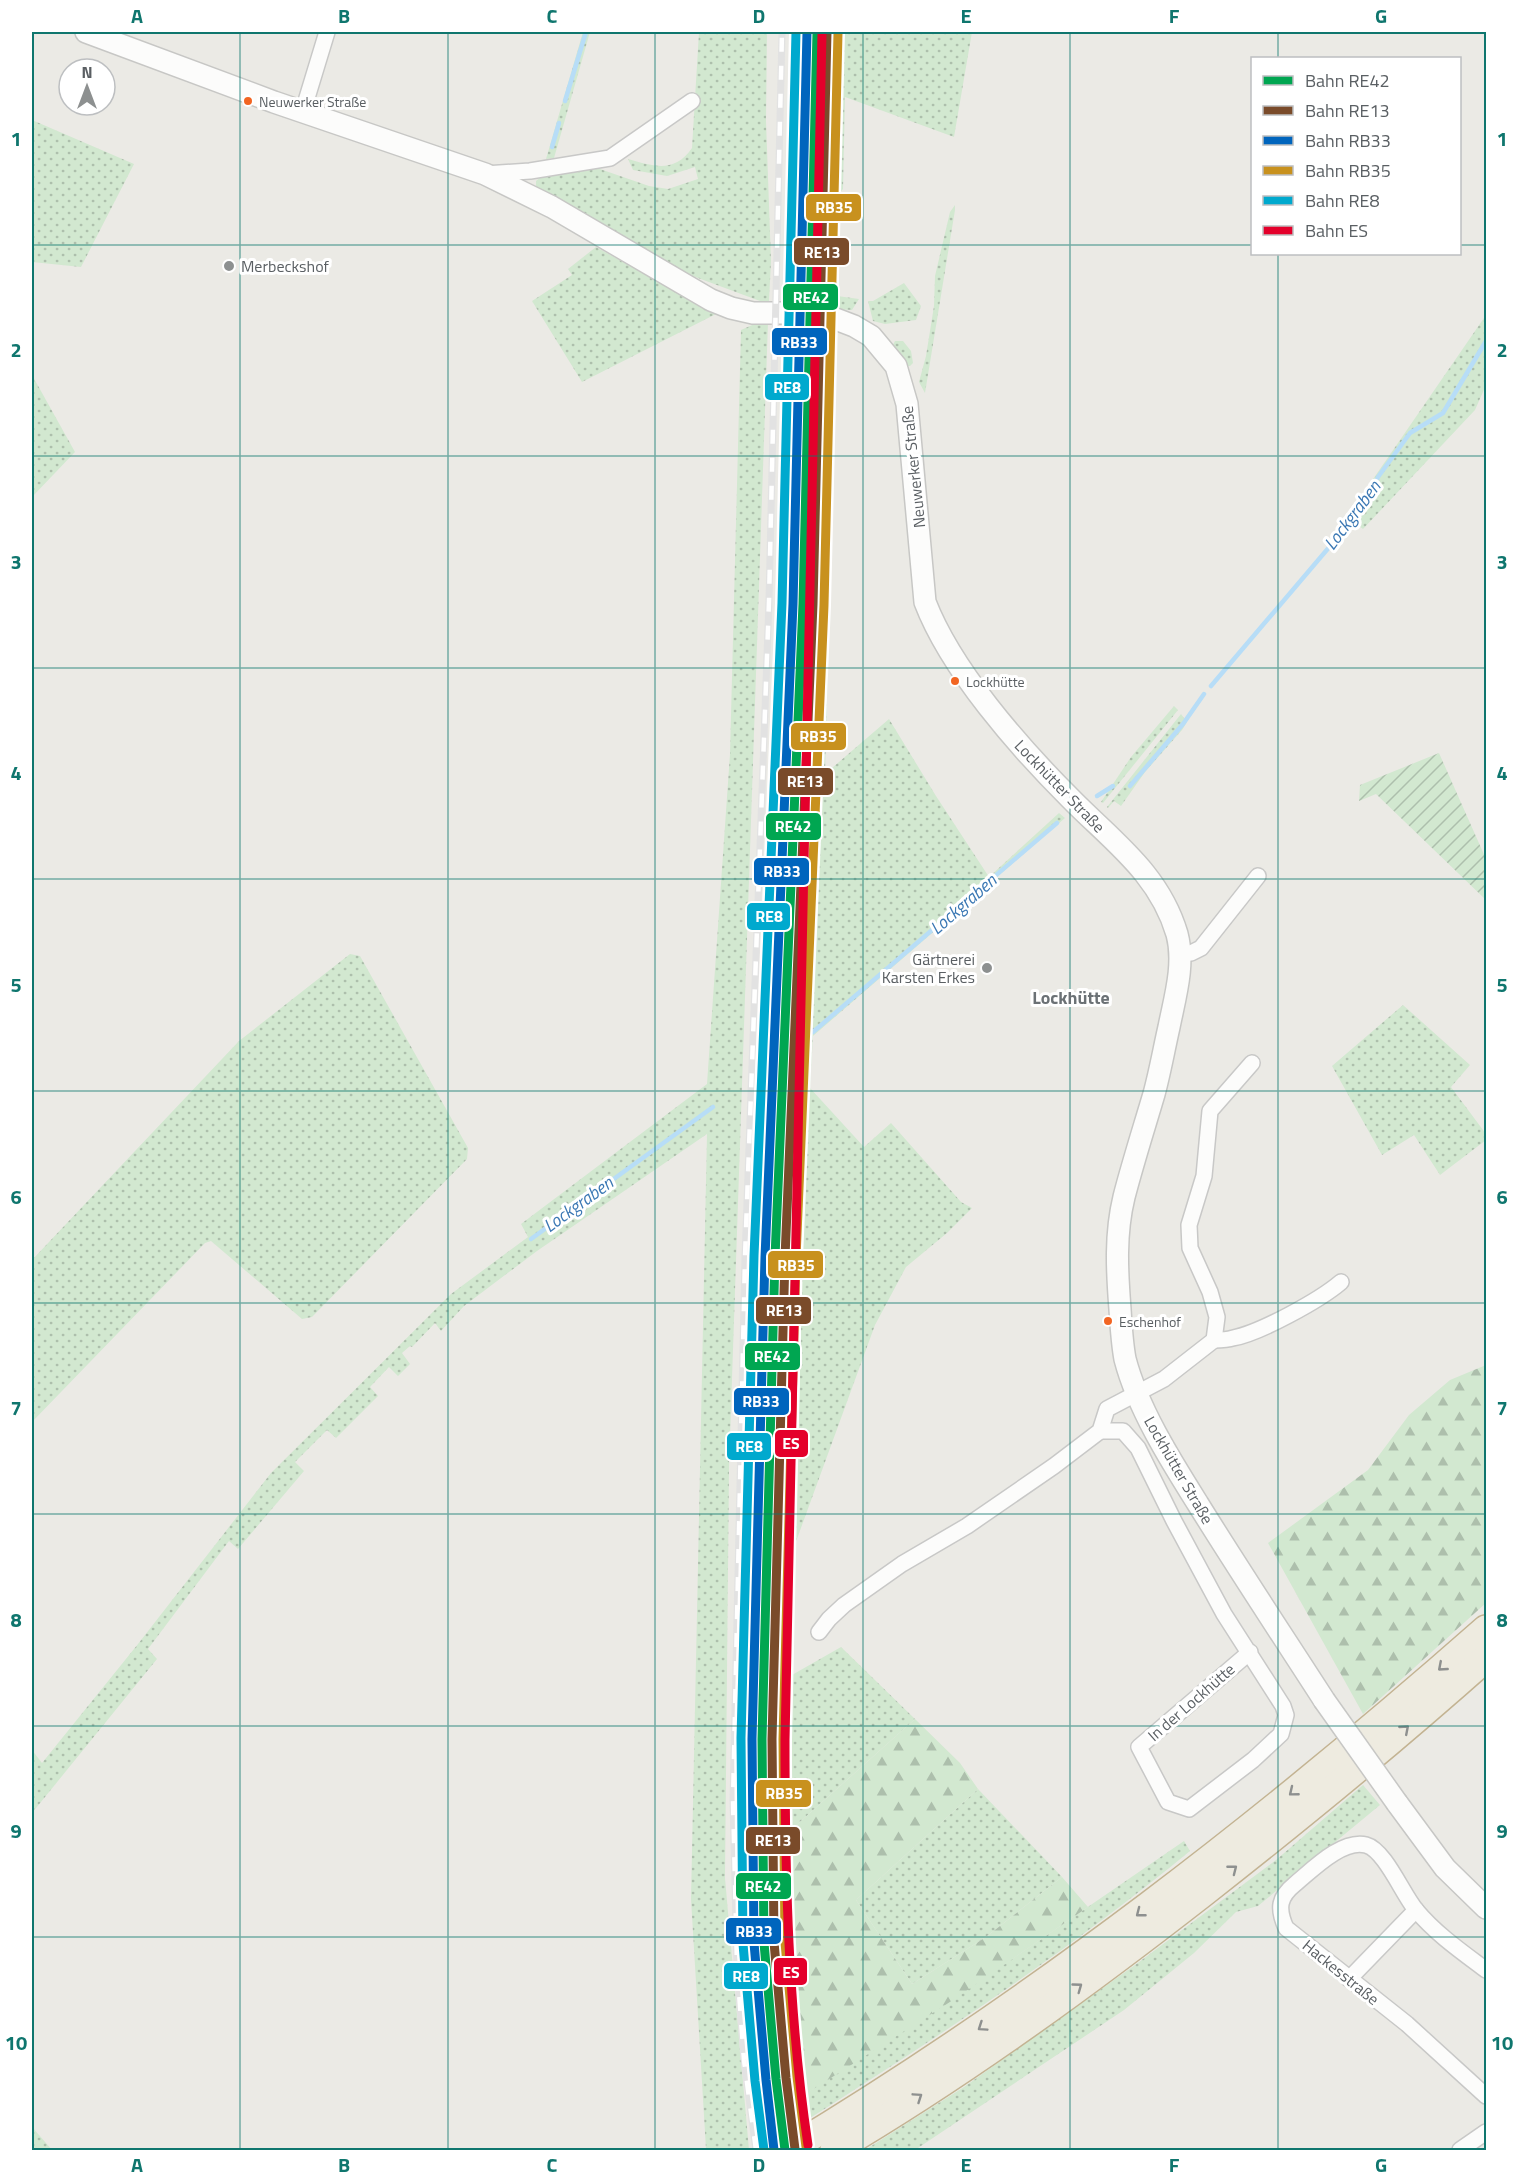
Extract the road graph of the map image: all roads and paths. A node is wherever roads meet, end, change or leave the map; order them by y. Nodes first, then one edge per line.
1 (86, 32) edge
2 (327, 32) edge
3 (692, 101) dead end
4 (303, 111) junction
5 (486, 174) junction
6 (929, 611) joint
7 (1258, 876) dead end
8 (1180, 954) junction
9 (1252, 1063) dead end
10 (1341, 1282) dead end
11 (1214, 1340) junction
12 (1138, 1394) junction
13 (1100, 1431) junction
14 (1486, 1629) edge
15 (819, 1632) dead end
16 (1250, 1652) junction
17 (1486, 1658) edge
18 (1486, 1908) edge
19 (1416, 1910) junction
20 (1486, 1970) edge
21 (1349, 1979) junction
22 (1486, 2096) edge
23 (869, 2130) junction
24 (1486, 2132) edge
25 (789, 2151) edge
26 (834, 2151) edge
27 (841, 2151) edge
28 (1460, 2151) edge

1 - 4 street, Neuwerker Straße
2 - 4 street
3 - 5 street, Neuwerker Straße
4 - 5 street, Neuwerker Straße
5 - 6 street, Neuwerker Straße
6 - 8 street, Lockhütter Straße
7 - 8 street
8 - 12 street, Lockhütter Straße
9 - 11 street
10 - 11 street
11 - 12 street
12 - 13 street
12 - 18 street, Lockhütter Straße, bridge
13 - 15 street
13 - 16 street, In der Lockhütte
14 -> 25 highway
16 - 16 street, In der Lockhütte
23 -> 17 highway
19 - 20 street
19 - 21 street
19 - 21 street, Hackesstraße
21 - 22 street, Hackesstraße
23 - 26 highway
23 - 27 highway
24 - 28 street

